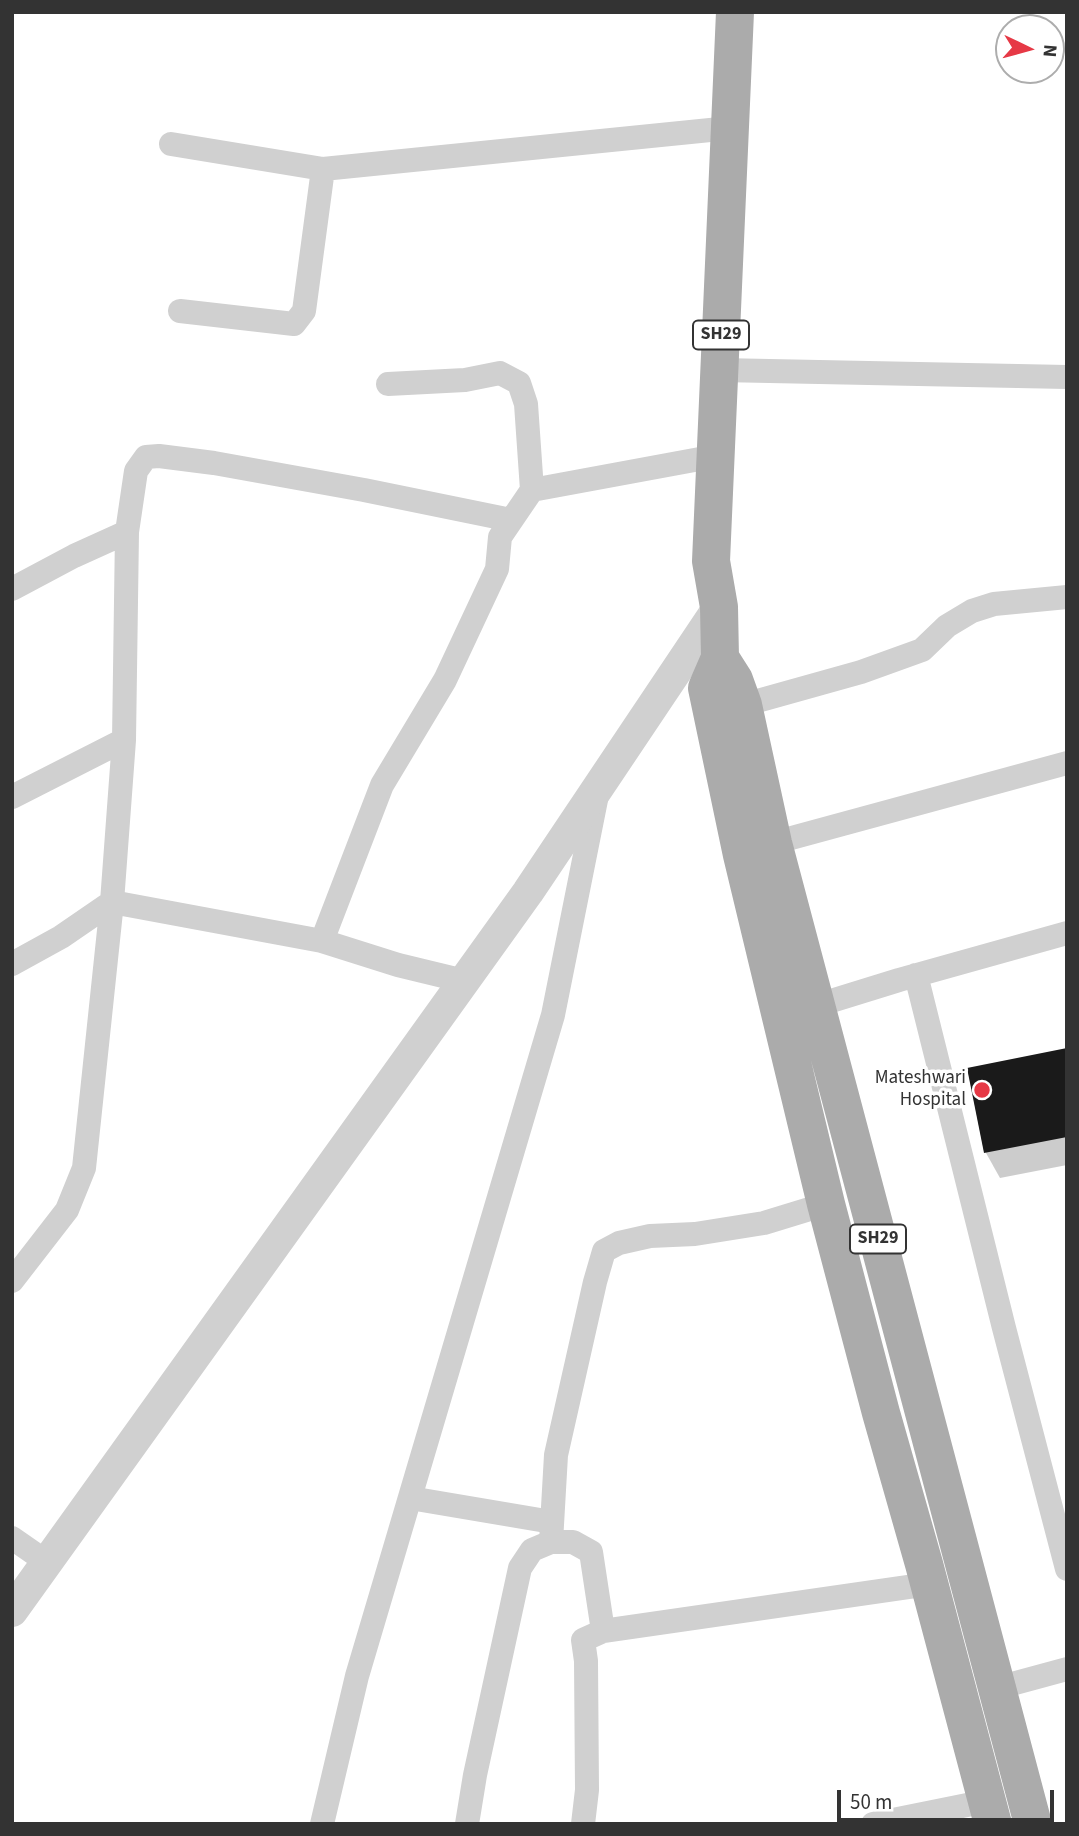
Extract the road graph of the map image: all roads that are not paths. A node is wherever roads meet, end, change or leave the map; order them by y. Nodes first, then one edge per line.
1 (736, 12) edge
2 (730, 128) junction
3 (172, 144) dead end
4 (323, 169) junction
5 (180, 311) dead end
6 (720, 370) junction
7 (1067, 377) edge
8 (388, 384) dead end
9 (716, 456) junction
10 (532, 490) junction
11 (511, 520) junction
12 (127, 532) junction
13 (12, 589) edge
14 (1067, 597) edge
15 (719, 607) junction
16 (719, 658) junction
17 (743, 705) junction
18 (124, 740) junction
19 (1067, 763) edge
20 (600, 785) junction
21 (12, 797) edge
22 (773, 843) junction
23 (112, 902) junction
24 (1067, 933) edge
25 (322, 941) junction
26 (12, 964) edge
27 (916, 975) junction
28 (464, 981) junction
29 (798, 1011) junction
30 (826, 1204) junction
31 (12, 1281) edge
32 (410, 1498) junction
33 (552, 1532) junction
34 (12, 1538) edge
35 (48, 1563) junction
36 (1067, 1569) edge
37 (929, 1584) junction
38 (12, 1611) edge
39 (603, 1631) junction
40 (1067, 1670) edge
41 (997, 1688) junction
42 (990, 1812) edge
43 (322, 1824) edge
44 (467, 1824) edge
45 (583, 1824) edge
46 (873, 1824) edge
47 (1033, 1824) edge

1 - 2 main road, SH29
2 - 4 street
2 - 6 main road, SH29
3 - 4 street
4 - 5 street
6 - 7 street
6 - 9 main road, SH29
8 - 10 street
9 - 10 street
9 - 15 main road, SH29
10 - 11 street
11 - 12 street
11 - 25 street
12 - 13 street
12 - 18 street
14 - 17 street
15 - 16 main road, SH29
15 - 20 street
16 - 17 main road, SH29
16 - 29 main road
17 - 22 main road, SH29
18 - 21 street
18 - 23 street
19 - 22 street
20 - 28 street
20 - 32 street
22 - 29 main road, SH29
23 - 25 street
23 - 26 street
23 - 31 street
24 - 27 street
25 - 28 street
27 - 29 street
27 - 36 street
28 - 35 street
29 - 30 main road
29 - 41 main road, SH29
30 - 33 street
30 - 37 main road
32 - 33 street
32 - 43 street
33 - 39 street
33 - 44 street
34 - 35 street
35 - 38 street
37 - 39 street
37 - 42 main road
39 - 45 street
40 - 41 street
41 - 47 main road, SH29
42 - 46 street

